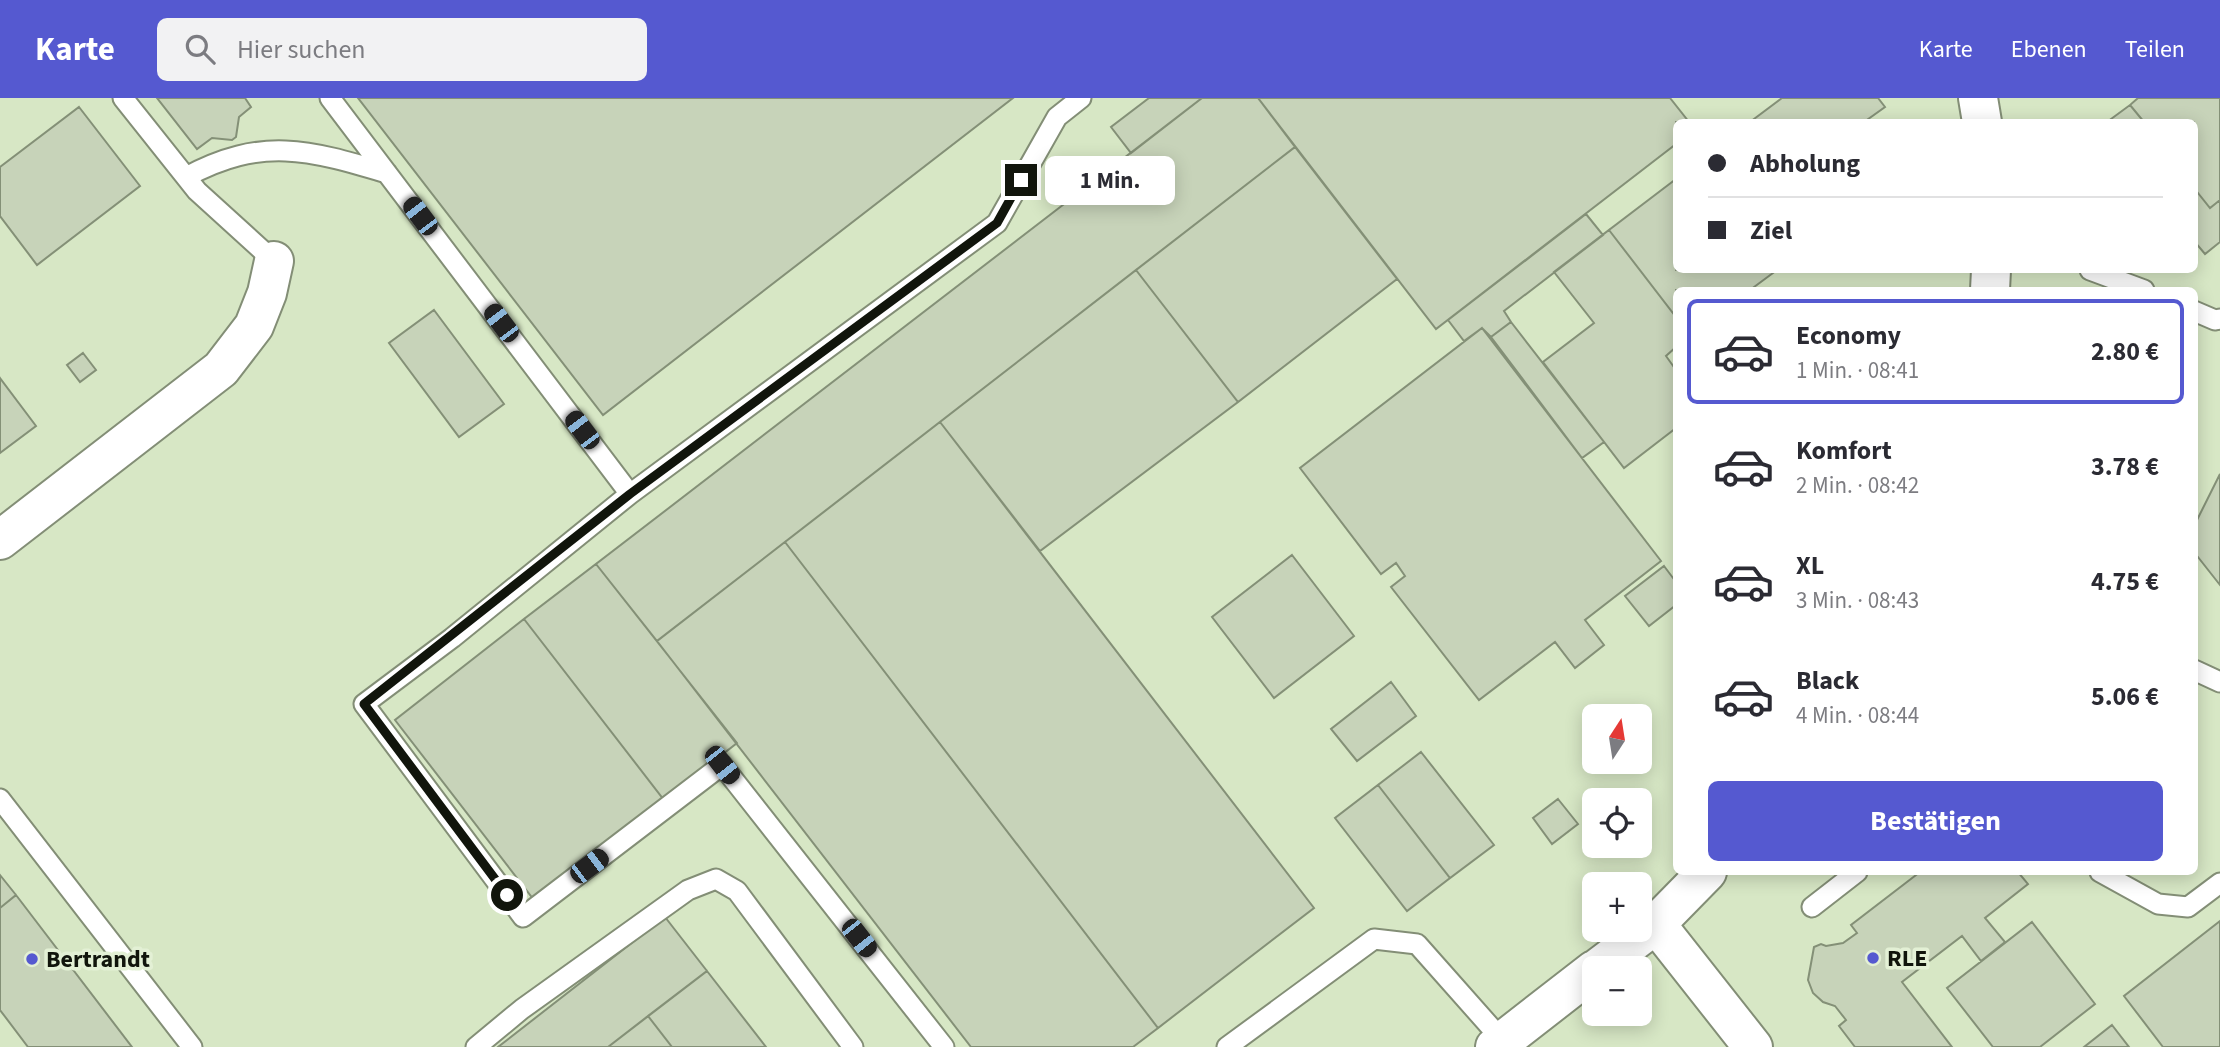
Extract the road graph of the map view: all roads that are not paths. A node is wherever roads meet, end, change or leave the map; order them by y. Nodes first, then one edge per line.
1 (124, 98) edge
2 (330, 98) edge
3 (1081, 98) edge
4 (1978, 98) edge
5 (1982, 119) edge
6 (387, 173) junction
7 (186, 177) junction
8 (274, 261) joint
9 (2098, 273) edge
10 (2136, 287) edge
11 (2198, 313) edge
12 (2220, 318) edge
13 (630, 494) junction
14 (0, 540) edge
15 (2198, 672) edge
16 (2220, 682) edge
17 (0, 799) edge
18 (1704, 875) edge
19 (1853, 875) edge
20 (2105, 875) edge
21 (2220, 883) edge
22 (1812, 907) dead end
23 (1656, 923) junction
24 (1613, 956) edge
25 (1582, 980) edge
26 (1499, 1044) edge
27 (192, 1047) edge
28 (476, 1047) edge
29 (853, 1047) edge
30 (944, 1047) edge
31 (1227, 1047) edge
32 (1753, 1047) edge

1 - 7 lane
2 - 6 lane
3 - 13 lane
4 - 5 street
6 - 7 lane
6 - 13 lane
7 - 8 lane
8 - 14 street
9 - 10 lane
11 - 12 lane
13 - 30 lane
15 - 16 lane
17 - 27 lane
18 - 23 street
19 - 22 lane
20 - 21 lane
23 - 24 street
23 - 32 street
25 - 26 street
26 - 31 lane
28 - 29 lane

